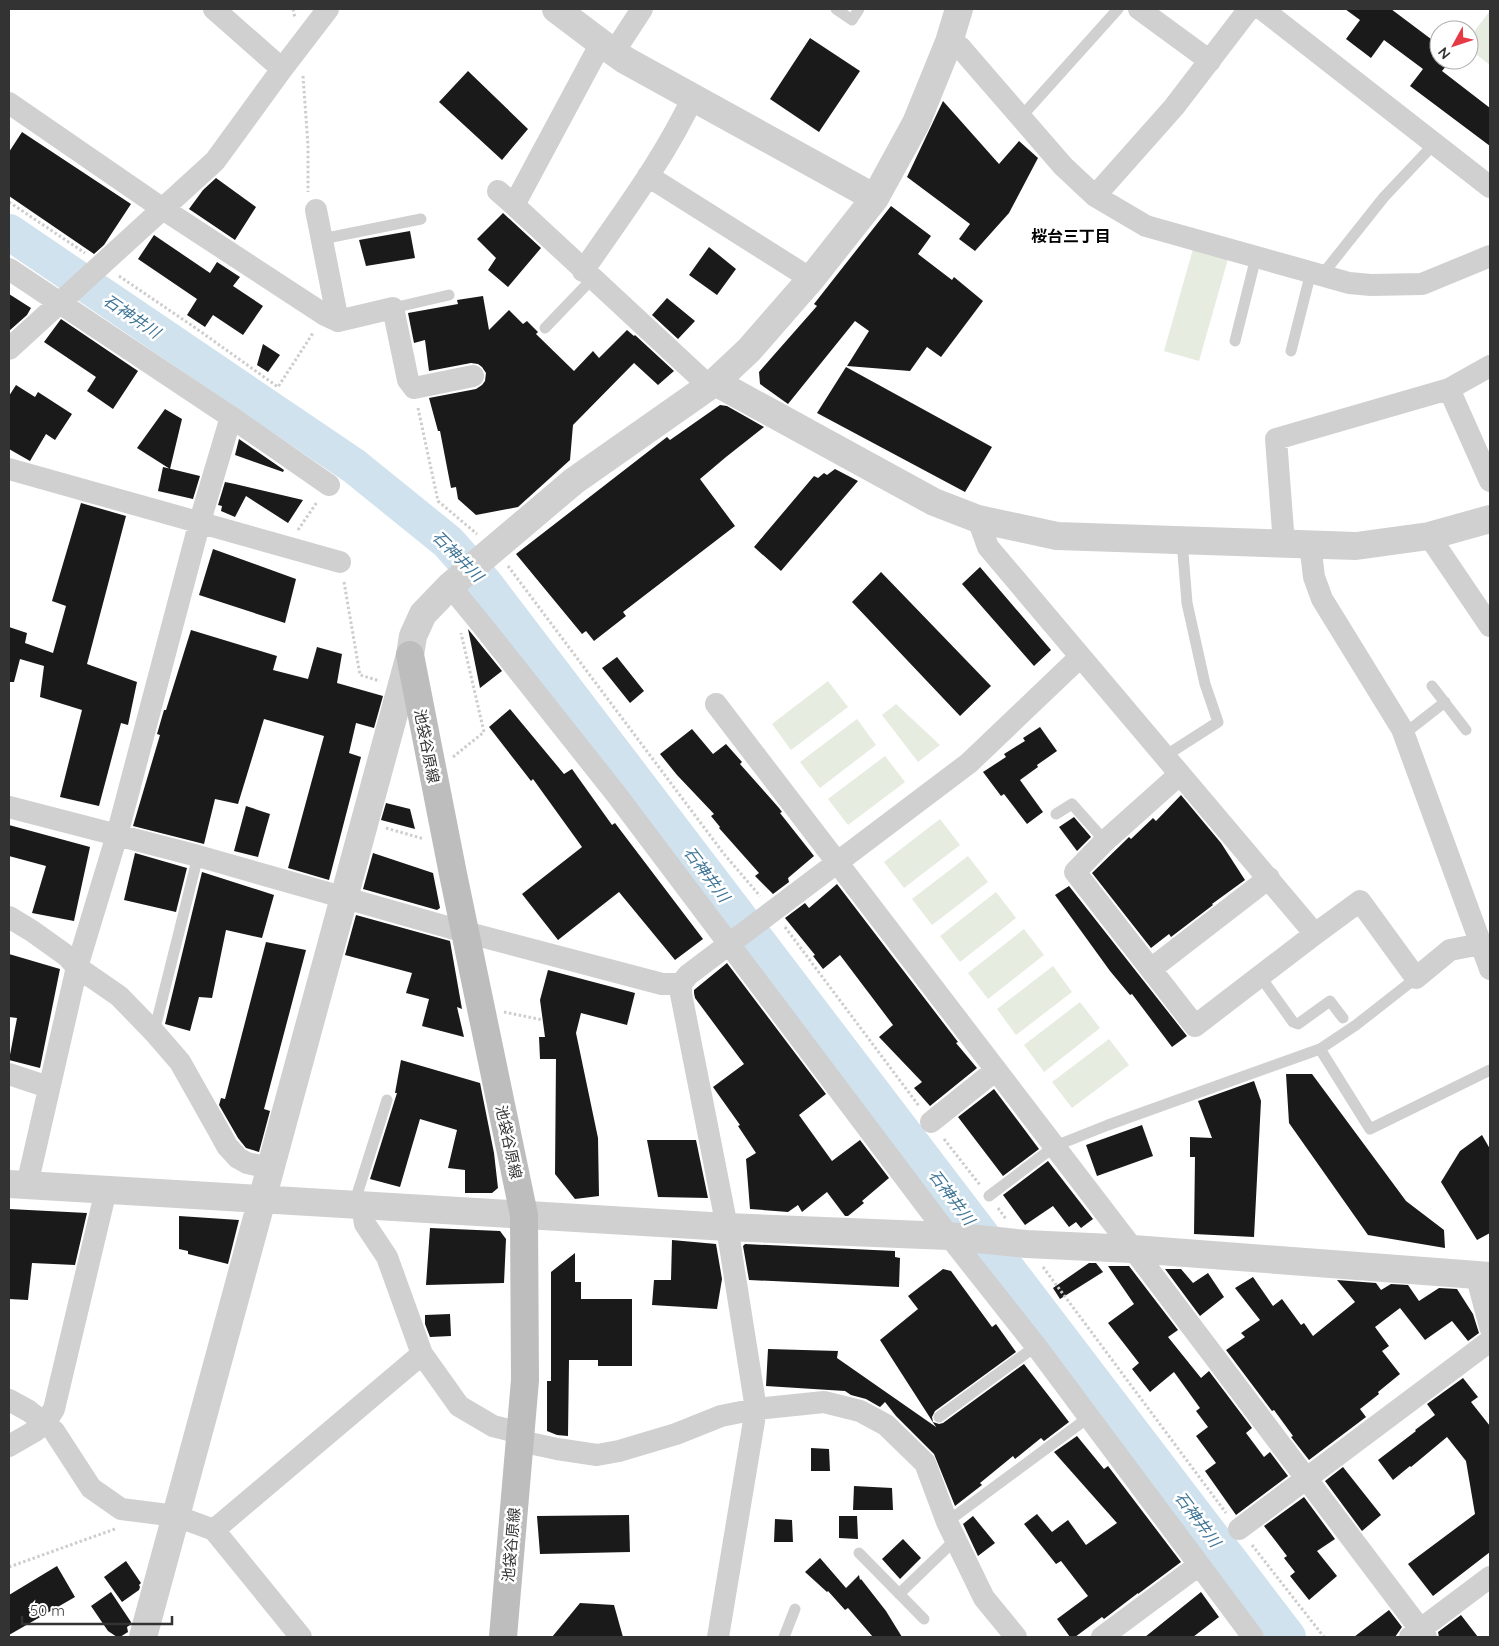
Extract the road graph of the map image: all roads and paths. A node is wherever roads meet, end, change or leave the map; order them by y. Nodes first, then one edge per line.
1 (214, 9) edge
2 (293, 9) edge
3 (328, 9) edge
4 (556, 9) edge
5 (642, 9) edge
6 (836, 9) edge
7 (859, 9) edge
8 (960, 9) edge
9 (1118, 9) edge
10 (1139, 9) edge
11 (1249, 9) edge
12 (1262, 9) edge
13 (949, 42) junction
14 (300, 45) junction
15 (607, 48) junction
16 (1210, 61) junction
17 (282, 68) junction
18 (693, 97) junction
19 (9, 103) edge
20 (1021, 117) junction
21 (1435, 143) junction
22 (648, 176) junction
23 (1490, 187) edge
24 (1096, 196) junction
25 (875, 198) junction
26 (9, 202) edge
27 (163, 209) junction
28 (421, 218) dead end
29 (319, 224) junction
30 (1490, 256) edge
31 (1256, 257) junction
32 (100, 268) junction
33 (9, 269) edge
34 (1316, 274) junction
35 (588, 275) junction
36 (811, 279) junction
37 (449, 295) dead end
38 (62, 302) junction
39 (393, 308) junction
40 (331, 318) junction
41 (545, 328) dead end
42 (1235, 341) dead end
43 (9, 349) edge
44 (1291, 352) dead end
45 (1490, 366) edge
46 (473, 376) dead end
47 (712, 384) junction
48 (414, 388) junction
49 (1449, 389) junction
50 (231, 417) junction
51 (9, 469) edge
52 (1490, 481) edge
53 (329, 485) joint
54 (978, 519) junction
55 (1490, 519) edge
56 (200, 521) junction
57 (1430, 536) junction
58 (1182, 541) junction
59 (1297, 544) junction
60 (286, 546) junction
61 (489, 549) junction
62 (340, 562) joint
63 (452, 584) junction
64 (1490, 626) edge
65 (460, 630) dead end
66 (410, 655) junction
67 (1080, 657) junction
68 (386, 682) dead end
69 (1432, 686) dead end
70 (1445, 702) junction
71 (716, 704) dead end
72 (1466, 730) dead end
73 (1404, 734) junction
74 (1165, 756) junction
75 (452, 758) dead end
76 (1180, 774) junction
77 (9, 807) edge
78 (1056, 814) dead end
79 (381, 827) dead end
80 (117, 836) junction
81 (432, 841) dead end
82 (1105, 841) junction
83 (198, 856) junction
84 (836, 862) junction
85 (1269, 878) junction
86 (344, 897) junction
87 (770, 912) junction
88 (9, 917) edge
89 (465, 932) junction
90 (1315, 934) junction
91 (730, 944) junction
92 (1486, 952) edge
93 (77, 967) junction
94 (1151, 969) junction
95 (1260, 976) junction
96 (1416, 978) junction
97 (681, 984) junction
98 (504, 1012) dead end
99 (1343, 1018) dead end
100 (543, 1020) dead end
101 (154, 1032) junction
102 (1320, 1049) junction
103 (996, 1070) junction
104 (1490, 1070) edge
105 (9, 1074) edge
106 (48, 1087) junction
107 (387, 1100) dead end
108 (931, 1122) junction
109 (1055, 1146) junction
110 (270, 1168) junction
111 (18, 1184) edge
112 (106, 1190) junction
113 (989, 1196) junction
114 (262, 1199) junction
115 (358, 1204) junction
116 (524, 1215) junction
117 (727, 1227) junction
118 (949, 1236) junction
119 (1026, 1244) junction
120 (1133, 1249) junction
121 (1483, 1275) edge
122 (1490, 1327) edge
123 (1490, 1341) edge
124 (1036, 1346) junction
125 (422, 1354) junction
126 (9, 1400) edge
127 (756, 1408) junction
128 (939, 1417) dead end
129 (1089, 1417) junction
130 (45, 1423) junction
131 (520, 1437) junction
132 (9, 1446) edge
133 (1307, 1479) junction
134 (176, 1516) junction
135 (116, 1528) dead end
136 (1239, 1528) junction
137 (214, 1530) junction
138 (951, 1531) junction
139 (859, 1553) dead end
140 (1199, 1564) junction
141 (9, 1567) edge
142 (1490, 1577) edge
143 (899, 1594) junction
144 (796, 1609) dead end
145 (924, 1618) dead end
146 (1419, 1635) edge
147 (143, 1637) edge
148 (301, 1637) edge
149 (503, 1637) edge
150 (718, 1637) edge
151 (784, 1637) edge
152 (1016, 1637) edge
153 (1102, 1637) edge
154 (1253, 1637) edge
155 (1324, 1637) edge

1 - 17 street
2 - 14 path
3 - 14 street
4 - 15 street
5 - 15 street
6 - 7 lane
8 - 13 street
9 - 20 lane
10 - 16 street
11 - 16 street
12 - 21 street
13 - 20 street
13 - 25 street
14 - 17 street
14 - 29 path
15 - 18 street
15 - 35 street
16 - 24 street
17 - 27 street
18 - 22 street
18 - 25 street
19 - 27 street
20 - 24 street
21 - 23 street
21 - 34 lane
22 - 35 street
22 - 36 street
24 - 31 street
25 - 36 street
26 - 32 path
27 - 32 street
27 - 40 street
28 - 29 lane
29 - 40 street
30 - 34 street
31 - 34 street
31 - 42 lane
32 - 38 street
32 - 40 path
33 - 38 street
34 - 44 lane
35 - 41 lane
35 - 47 street
36 - 47 street
37 - 39 lane
38 - 43 street
38 - 50 street
39 - 40 street
39 - 48 street
45 - 49 street
46 - 48 street
47 - 54 street
47 - 61 street
48 - 61 path
49 - 52 street
49 - 59 street
50 - 53 street
50 - 56 street
51 - 56 street
53 - 60 path
54 - 58 street
54 - 67 street
55 - 57 street
56 - 60 street
56 - 80 street
57 - 59 street
57 - 64 street
58 - 59 street
58 - 74 lane
59 - 73 street
60 - 62 street
61 - 63 street
61 - 87 path
62 - 68 path
63 - 66 street
63 - 91 street
65 - 75 path
66 - 86 street
66 - 89 main road, 池袋谷原線
67 - 74 street
67 - 84 street
69 - 70 lane
70 - 72 lane
70 - 73 lane
71 - 84 street
73 - 92 street
74 - 76 street
76 - 82 street
76 - 85 street
77 - 80 street
78 - 82 lane
79 - 81 path
80 - 83 street
80 - 93 street
82 - 94 street
83 - 86 street
83 - 101 lane
84 - 87 street
84 - 103 street
85 - 90 street
85 - 94 street
86 - 89 street
86 - 110 street
87 - 91 street
87 - 108 path
88 - 93 street
89 - 97 street
89 - 116 main road, 池袋谷原線
90 - 95 street
90 - 96 street
91 - 97 street
91 - 118 street
92 - 96 street
93 - 101 street
93 - 106 street
94 - 95 street
95 - 99 lane
96 - 102 lane
97 - 117 street
98 - 100 path
101 - 110 street
102 - 104 lane
102 - 109 lane
103 - 108 street
103 - 109 street
105 - 106 street
106 - 111 street
107 - 115 lane
108 - 113 path
109 - 113 lane
109 - 120 street
110 - 114 street
111 - 112 street
112 - 114 street
112 - 130 street
113 - 119 path
114 - 115 street
114 - 134 street
115 - 116 street
115 - 125 street
116 - 117 street
116 - 131 main road, 池袋谷原線
117 - 118 street
117 - 127 street
118 - 119 street
118 - 124 street
119 - 120 street
119 - 136 path
120 - 121 street
120 - 133 street
121 - 122 street
123 - 133 street
124 - 128 lane
124 - 129 street
125 - 131 street
125 - 137 street
126 - 130 street
127 - 131 street
127 - 138 street
127 - 150 street
129 - 138 lane
129 - 140 street
130 - 132 street
130 - 134 street
131 - 149 main road, 池袋谷原線
133 - 136 street
133 - 146 street
134 - 137 street
134 - 147 street
135 - 141 path
136 - 155 path
137 - 148 street
138 - 143 lane
138 - 152 street
139 - 143 lane
140 - 153 street
140 - 154 street
142 - 146 street
143 - 145 lane
144 - 151 lane

